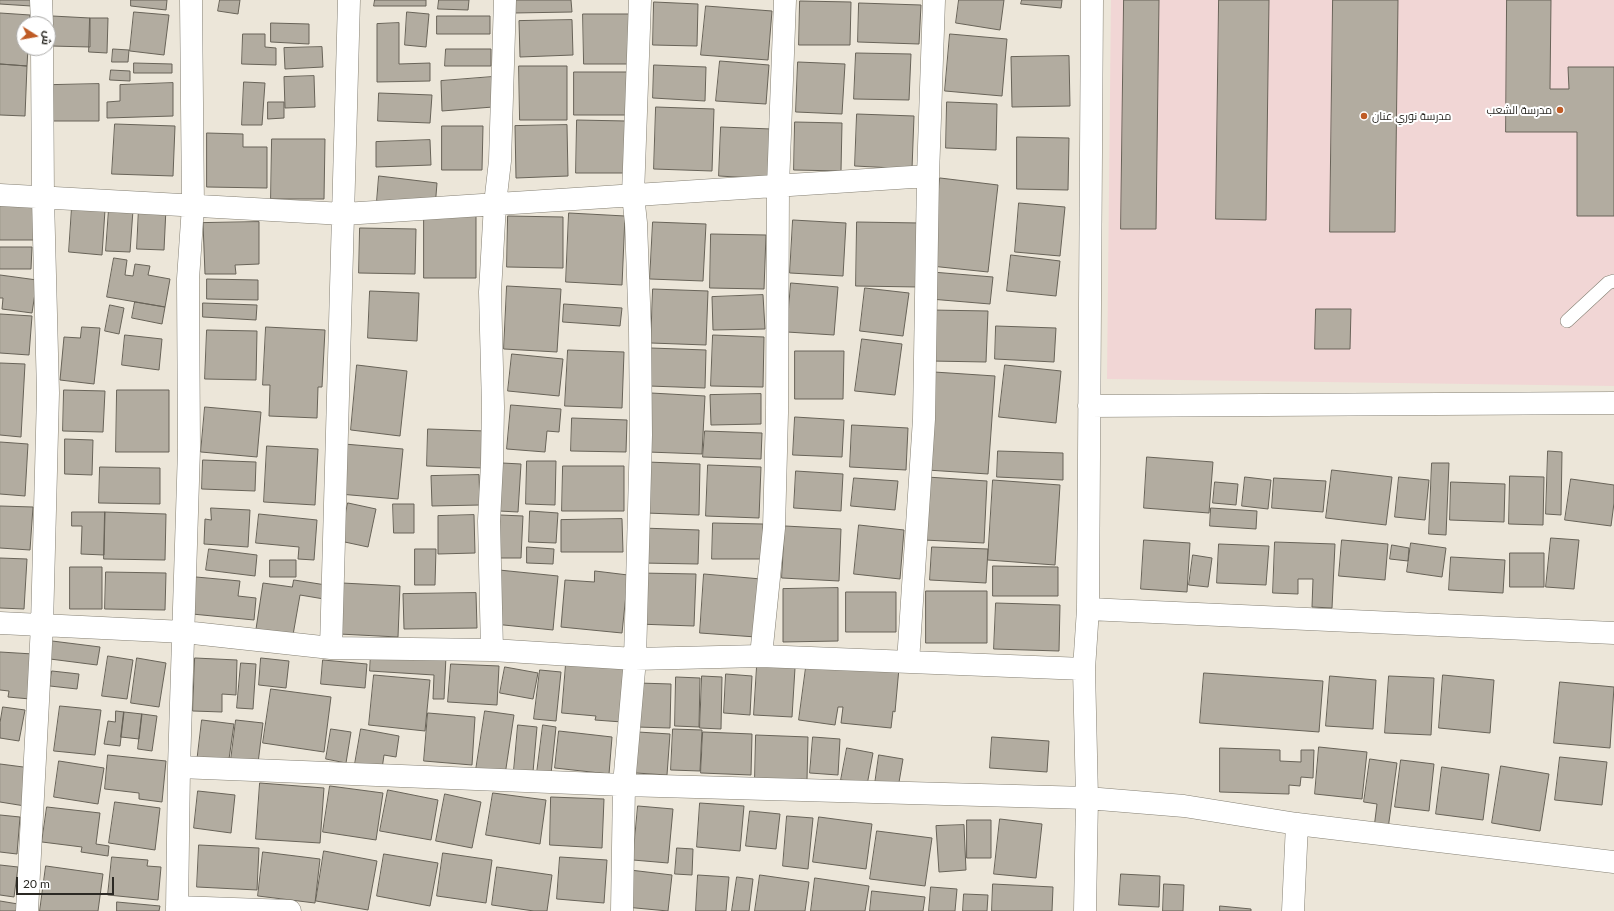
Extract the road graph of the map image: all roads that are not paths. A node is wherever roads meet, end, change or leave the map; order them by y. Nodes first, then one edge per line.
1 (41, 0) edge
2 (191, 0) edge
3 (349, 0) edge
4 (505, 0) edge
5 (640, 0) edge
6 (784, 0) edge
7 (934, 0) edge
8 (1092, 0) edge
9 (42, 16) edge
10 (42, 56) edge
11 (928, 176) junction
12 (778, 186) junction
13 (0, 195) edge
14 (633, 195) junction
15 (43, 198) junction
16 (495, 204) junction
17 (193, 206) junction
18 (344, 214) junction
19 (1614, 281) edge
20 (1567, 321) dead end
21 (1614, 403) edge
22 (1089, 406) junction
23 (1088, 609) junction
24 (0, 623) edge
25 (42, 625) junction
26 (184, 632) junction
27 (1614, 633) edge
28 (331, 648) junction
29 (492, 650) junction
30 (761, 656) junction
31 (635, 659) junction
32 (908, 662) junction
33 (1084, 669) junction
34 (179, 767) junction
35 (624, 785) junction
36 (1087, 798) junction
37 (1297, 824) junction
38 (1614, 862) edge
39 (177, 909) edge
40 (27, 911) edge
41 (290, 911) edge
42 (622, 911) edge
43 (1084, 911) edge
44 (1293, 911) edge

1 - 9 street
2 - 17 street
3 - 18 street
4 - 16 street
5 - 14 street
6 - 12 street
7 - 11 street
8 - 22 street
10 - 15 street
11 - 12 street
11 - 32 street
12 - 14 street
12 - 30 street
13 - 15 street
14 - 16 street
14 - 31 street
15 - 17 street
15 - 25 street
16 - 18 street
16 - 29 street
17 - 18 street
17 - 26 street
18 - 28 street
19 - 20 lane
21 - 22 street
22 - 23 street
23 - 27 street
23 - 33 street
24 - 25 street
25 - 26 street
25 - 40 street
26 - 28 street
26 - 34 street
28 - 29 street
29 - 31 street
30 - 31 street
30 - 32 street
31 - 35 street
32 - 33 street
33 - 36 street
34 - 35 street
34 - 39 street
35 - 36 street
35 - 42 street
36 - 37 street
36 - 43 street
37 - 38 street
37 - 44 street
39 - 41 street

